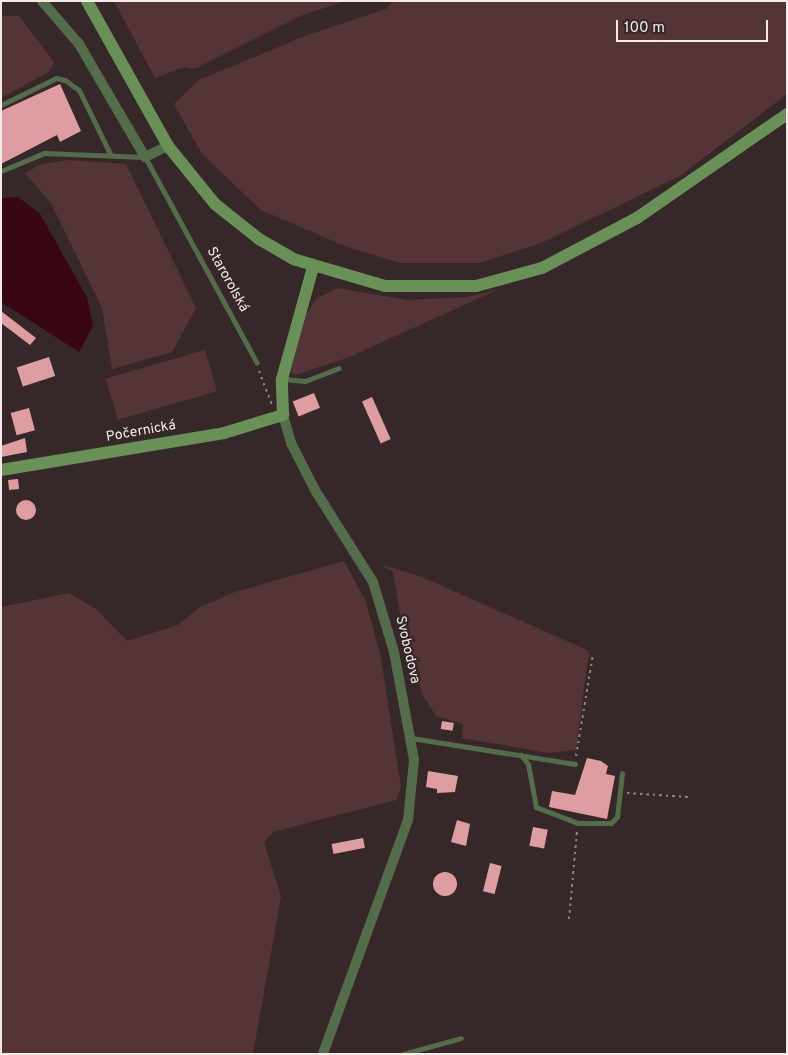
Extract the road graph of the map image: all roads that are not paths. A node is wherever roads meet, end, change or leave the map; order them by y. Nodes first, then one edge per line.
1 (42, 1) edge
2 (87, 1) edge
3 (1, 105) edge
4 (787, 114) edge
5 (168, 146) junction
6 (111, 156) junction
7 (145, 157) junction
8 (1, 171) edge
9 (313, 267) junction
10 (257, 362) road end
11 (340, 368) dead end
12 (282, 378) junction
13 (283, 415) junction
14 (1, 470) edge
15 (411, 738) junction
16 (521, 755) junction
17 (575, 764) road end
18 (622, 773) dead end
19 (461, 1038) dead end
20 (323, 1054) edge
21 (403, 1054) edge

1 - 7 street, Starorolská
2 - 5 main road
3 - 6 lane
4 - 9 main road
5 - 7 street
5 - 9 main road
6 - 7 lane
6 - 8 lane
7 - 10 lane, Starorolská
9 - 12 main road, Svobodova
11 - 12 lane
12 - 13 main road, Svobodova
13 - 14 main road, Počernická
13 - 15 street, Svobodova
15 - 16 lane
15 - 20 street, Svobodova
16 - 17 lane
16 - 18 lane
19 - 21 lane

